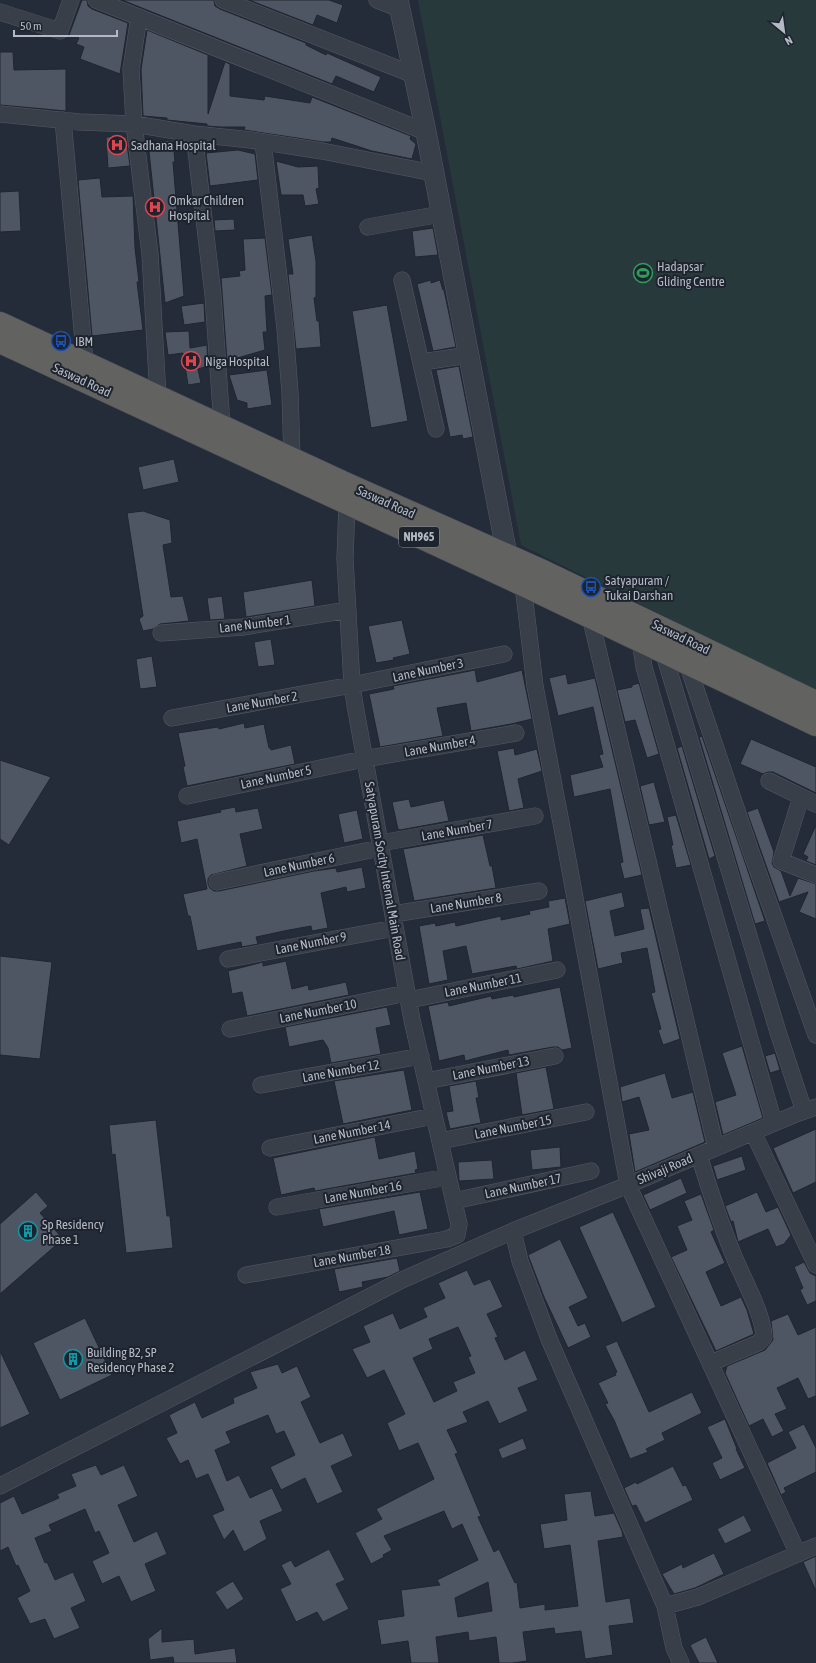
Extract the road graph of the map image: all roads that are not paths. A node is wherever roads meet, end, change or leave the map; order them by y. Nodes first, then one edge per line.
1 (71, 0) edge
2 (96, 0) edge
3 (223, 0) edge
4 (377, 0) edge
5 (399, 4) edge
6 (0, 12) edge
7 (139, 17) junction
8 (414, 75) junction
9 (0, 114) edge
10 (63, 120) junction
11 (134, 124) junction
12 (426, 132) junction
13 (194, 134) junction
14 (263, 142) junction
15 (433, 173) junction
16 (441, 214) junction
17 (368, 227) dead end
18 (402, 280) dead end
19 (0, 323) edge
20 (0, 342) edge
21 (468, 355) junction
22 (85, 362) junction
23 (422, 362) junction
24 (158, 396) junction
25 (222, 426) junction
26 (436, 429) dead end
27 (292, 459) junction
28 (346, 503) junction
29 (507, 555) junction
30 (524, 585) junction
31 (348, 610) junction
32 (590, 616) junction
33 (162, 633) dead end
34 (640, 640) junction
35 (663, 651) junction
36 (504, 654) dead end
37 (687, 663) junction
38 (352, 686) junction
39 (816, 702) edge
40 (172, 718) dead end
41 (816, 725) edge
42 (516, 733) dead end
43 (364, 759) junction
44 (769, 781) dead end
45 (187, 796) dead end
46 (801, 796) junction
47 (816, 804) edge
48 (535, 816) dead end
49 (380, 846) junction
50 (816, 875) edge
51 (217, 882) dead end
52 (539, 891) dead end
53 (394, 921) junction
54 (228, 959) dead end
55 (557, 970) dead end
56 (408, 997) junction
57 (230, 1029) dead end
58 (816, 1036) edge
59 (420, 1056) junction
60 (556, 1056) dead end
61 (426, 1081) junction
62 (260, 1085) dead end
63 (810, 1109) edge
64 (586, 1112) dead end
65 (434, 1116) junction
66 (774, 1123) junction
67 (753, 1132) junction
68 (440, 1141) junction
69 (270, 1148) dead end
70 (716, 1148) junction
71 (699, 1155) junction
72 (591, 1171) dead end
73 (448, 1177) junction
74 (628, 1185) junction
75 (454, 1201) junction
76 (277, 1207) dead end
77 (513, 1231) junction
78 (457, 1235) joint
79 (816, 1265) edge
80 (246, 1275) dead end
81 (711, 1363) junction
82 (0, 1486) edge
83 (816, 1546) edge
84 (798, 1554) junction
85 (665, 1606) junction
86 (681, 1663) edge

1 - 6 street
2 - 7 street
3 - 8 street
4 - 5 street
5 - 8 street
7 - 11 street
7 - 12 street
8 - 12 street
9 - 10 street
10 - 11 street
10 - 22 street
11 - 13 street
11 - 24 street
12 - 15 street
13 - 14 street
13 - 25 street
14 - 15 street
14 - 27 street
15 - 16 street
16 - 17 street
16 - 21 street
18 - 23 street
19 - 22 highway, Saswad Road / NH965
20 - 28 highway, Saswad Road / NH965
21 - 23 street
21 - 29 street
22 - 24 highway, Saswad Road / NH965
23 - 26 street
24 - 25 highway, Saswad Road / NH965
25 - 27 highway, Saswad Road / NH965
27 - 29 highway, Saswad Road / NH965
28 - 30 highway, Saswad Road / NH965
28 - 31 street, Satyapuram Socity Internal Main Road
29 - 39 highway, Saswad Road / NH965
30 - 32 highway, Saswad Road / NH965
30 - 74 street
31 - 33 street, Lane Number 1
31 - 38 street, Satyapuram Socity Internal Main Road
32 - 34 highway, Saswad Road / NH965
32 - 70 street
34 - 35 highway, Saswad Road / NH965
34 - 66 street
35 - 37 highway, Saswad Road / NH965
35 - 63 street
36 - 38 street, Lane Number 3
37 - 41 highway, Saswad Road / NH965
37 - 58 street
38 - 40 street, Lane Number 2
38 - 43 street, Satyapuram Socity Internal Main Road
42 - 43 street, Lane Number 4
43 - 45 street, Lane Number 5
43 - 49 street, Satyapuram Socity Internal Main Road
44 - 46 street
46 - 47 street
46 - 50 street
48 - 49 street, Lane Number 7
49 - 51 street, Lane Number 6
49 - 53 street, Satyapuram Socity Internal Main Road
52 - 53 street, Lane Number 8
53 - 54 street, Lane Number 9
53 - 56 street, Satyapuram Socity Internal Main Road
55 - 56 street, Lane Number 11
56 - 57 street, Lane Number 10
56 - 59 street, Satyapuram Socity Internal Main Road
59 - 61 street, Satyapuram Socity Internal Main Road
59 - 62 street, Lane Number 12
60 - 61 street, Lane Number 13
61 - 65 street, Satyapuram Socity Internal Main Road
63 - 66 street, Shivaji Road
64 - 68 street, Lane Number 15
65 - 68 street, Satyapuram Socity Internal Main Road
65 - 69 street, Lane Number 14
66 - 67 street, Shivaji Road
67 - 70 street, Shivaji Road
67 - 79 street
68 - 73 street, Satyapuram Socity Internal Main Road
70 - 71 street, Shivaji Road
71 - 74 street, Shivaji Road
71 - 81 street
72 - 75 street, Lane Number 17
73 - 75 street, Satyapuram Socity Internal Main Road
73 - 76 street, Lane Number 16
74 - 77 street, Shivaji Road
74 - 81 street
75 - 78 street, Satyapuram Socity Internal Main Road
77 - 82 street, Shivaji Road
77 - 85 street
78 - 80 street, Lane Number 18
81 - 84 street
83 - 84 street
84 - 85 street
85 - 86 street

